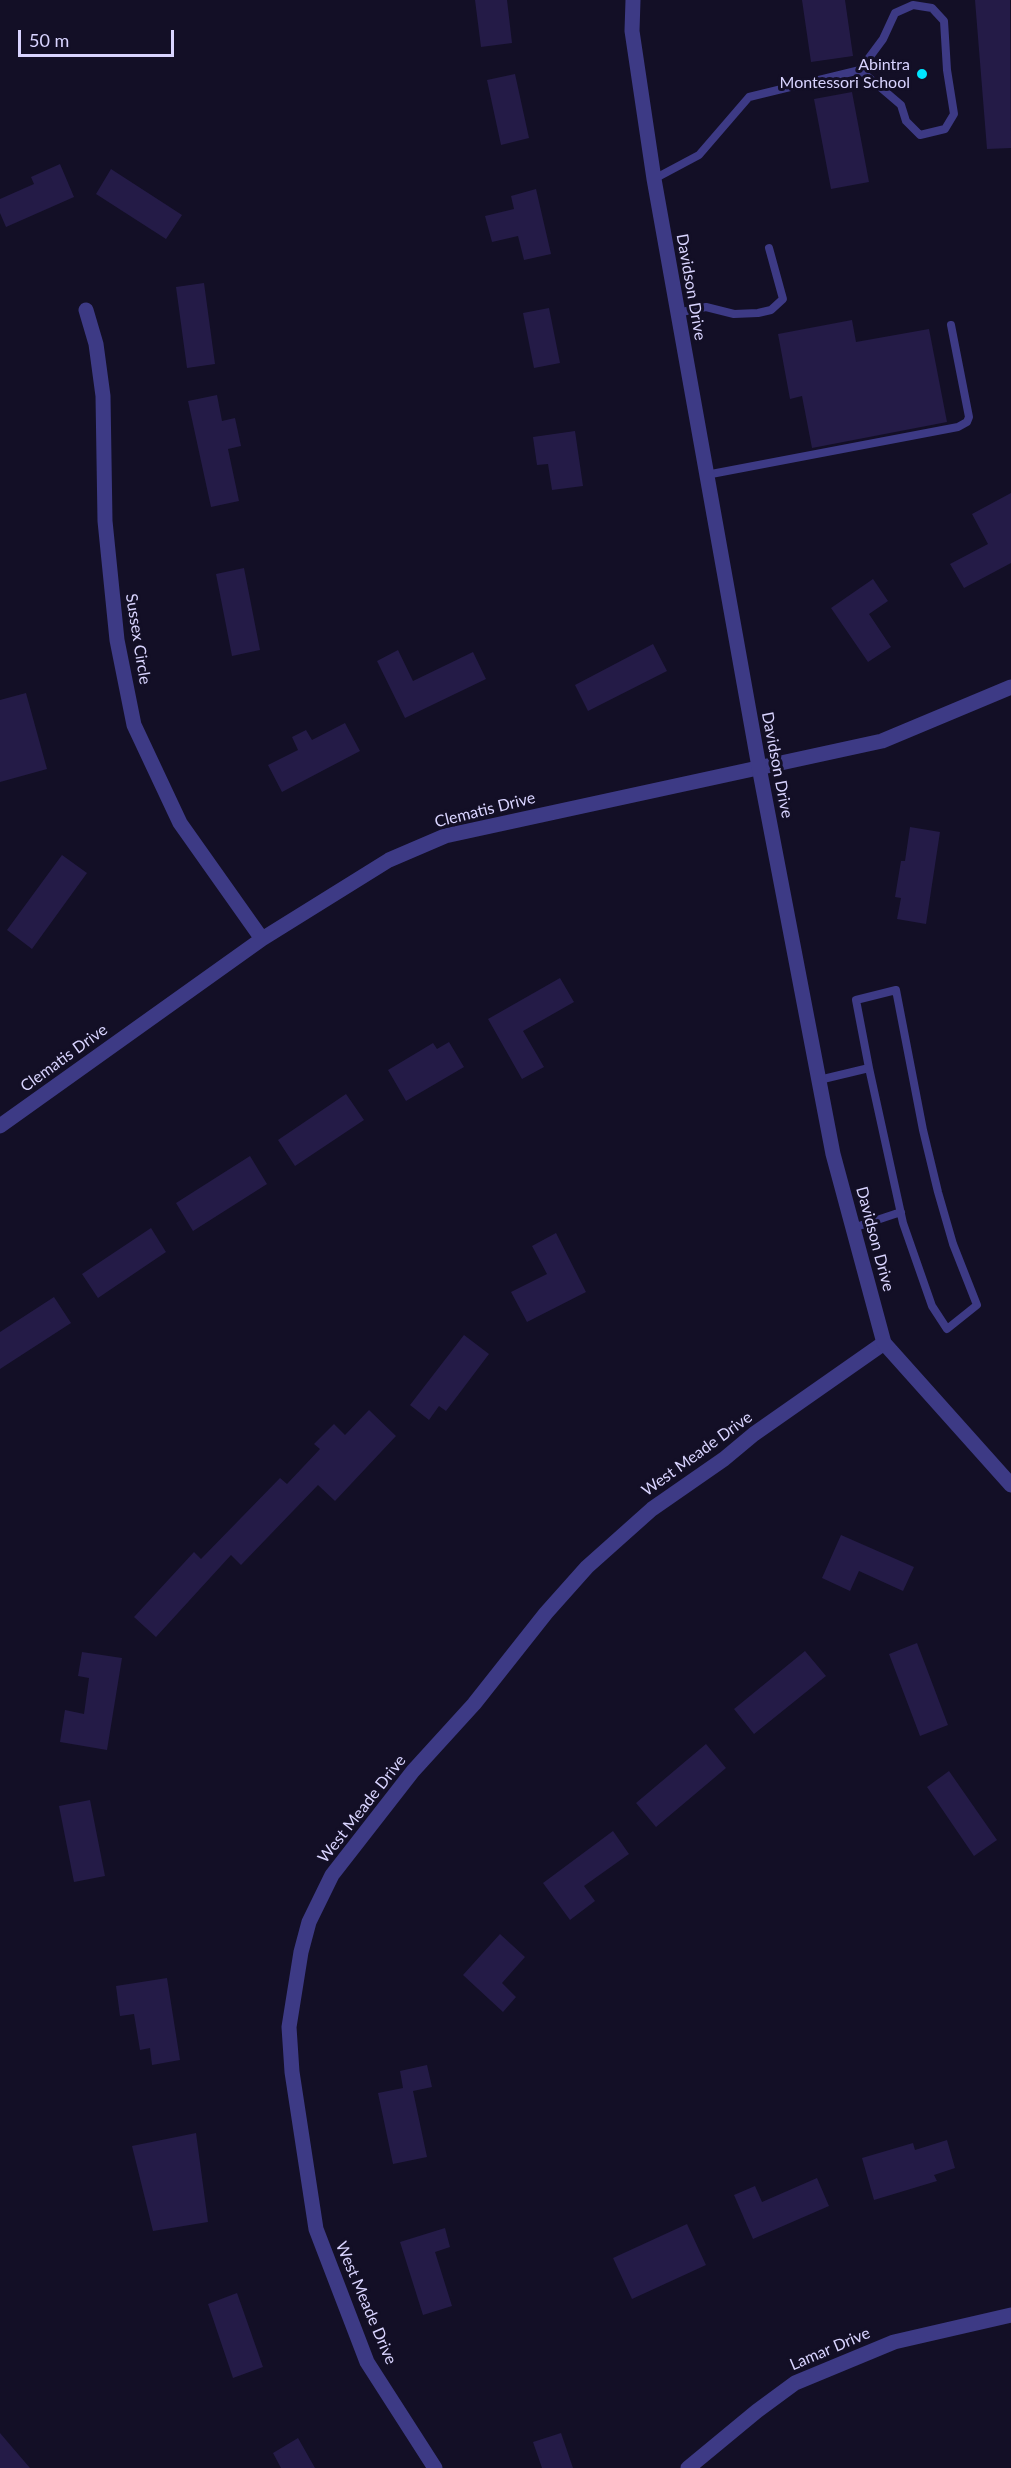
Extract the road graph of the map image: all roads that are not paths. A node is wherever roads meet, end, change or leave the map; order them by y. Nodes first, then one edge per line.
1 (633, 0) edge
2 (860, 70) junction
3 (654, 179) junction
4 (769, 248) dead end
5 (86, 310) dead end
6 (677, 312) junction
7 (951, 325) dead end
8 (706, 475) junction
9 (1011, 687) edge
10 (759, 767) junction
11 (262, 939) junction
12 (869, 1068) junction
13 (819, 1080) junction
14 (0, 1126) edge
15 (901, 1212) junction
16 (853, 1228) junction
17 (885, 1343) junction
18 (1011, 1485) edge
19 (1011, 2314) edge
20 (435, 2468) edge
21 (688, 2468) edge

1 - 3 street, Davidson Drive
2 - 2 lane
2 - 3 lane
3 - 6 street, Davidson Drive
4 - 6 lane
5 - 11 street, Sussex Circle
6 - 8 street, Davidson Drive
7 - 8 lane
8 - 10 street, Davidson Drive
9 - 10 street, Clematis Drive
10 - 11 street, Clematis Drive
10 - 13 street, Davidson Drive
11 - 14 street, Clematis Drive
12 - 13 lane
12 - 15 lane
12 - 15 lane
13 - 16 street, Davidson Drive
15 - 16 lane
16 - 17 street, Davidson Drive
17 - 18 street, Davidson Drive
17 - 20 street, West Meade Drive
19 - 21 street, Lamar Drive

